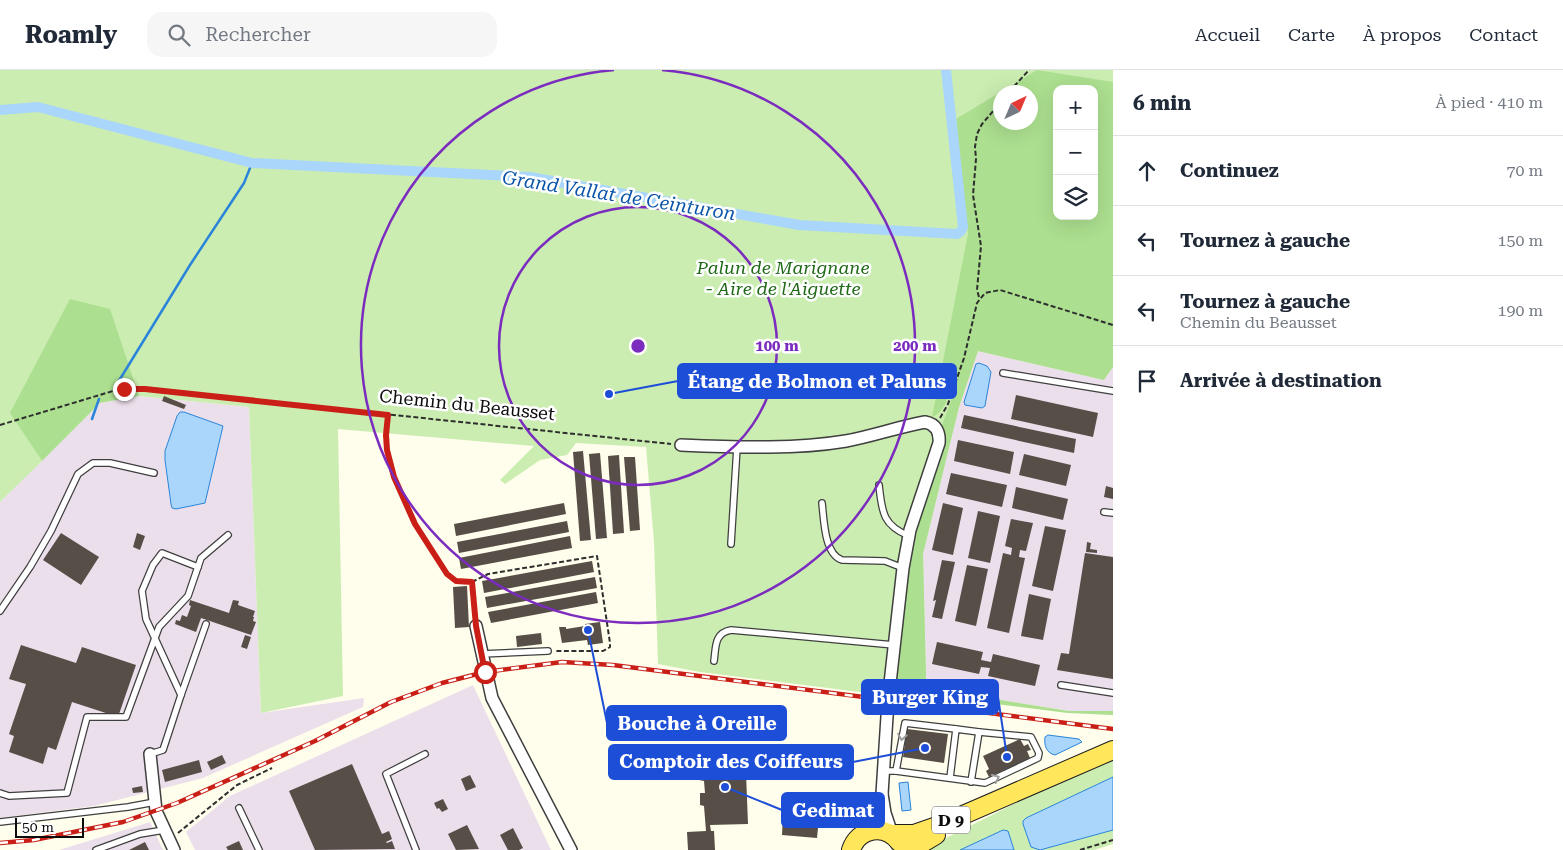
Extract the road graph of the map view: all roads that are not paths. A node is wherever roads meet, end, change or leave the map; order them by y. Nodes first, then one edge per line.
1 (1003, 373) dead end
2 (1113, 391) edge
3 (681, 445) road end
4 (737, 447) junction
5 (154, 473) dead end
6 (879, 485) dead end
7 (822, 503) dead end
8 (1104, 512) dead end
9 (1113, 513) edge
10 (228, 535) dead end
11 (909, 536) junction
12 (731, 544) dead end
13 (198, 567) junction
14 (903, 568) junction
15 (0, 611) edge
16 (206, 624) dead end
17 (476, 626) road end
18 (155, 639) junction
19 (894, 645) junction
20 (548, 651) road end
21 (481, 654) junction
22 (714, 662) dead end
23 (1061, 685) dead end
24 (1113, 693) edge
25 (181, 695) junction
26 (956, 729) junction
27 (979, 732) junction
28 (1113, 750) edge
29 (150, 754) joint
30 (425, 754) dead end
31 (896, 770) junction
32 (884, 771) junction
33 (950, 778) junction
34 (971, 782) junction
35 (0, 793) edge
36 (882, 794) junction
37 (1007, 796) junction
38 (155, 802) junction
39 (239, 808) dead end
40 (0, 822) edge
41 (166, 834) junction
42 (892, 834) junction
43 (853, 846) edge
44 (96, 850) edge
45 (174, 850) edge
46 (259, 850) edge
47 (416, 850) edge
48 (570, 850) edge
49 (902, 850) edge
50 (911, 850) edge

1 - 2 lane
3 - 4 street
4 - 11 street
4 - 12 lane
5 - 15 lane
6 - 11 lane
7 - 14 lane
8 - 9 lane
10 - 13 lane
11 - 14 street
13 - 18 lane
13 - 18 lane
14 - 19 street
16 - 25 lane
17 - 21 street
18 - 25 lane
18 - 35 lane
19 - 22 lane
19 - 32 street
20 - 21 lane
21 - 48 street
23 - 24 lane
25 - 29 lane
26 - 27 lane
26 -> 31 lane
26 - 33 lane
27 - 34 lane
34 -> 27 lane
28 - 37 main road, D 9
29 - 38 street
30 - 47 lane
31 - 32 lane
31 - 33 lane
32 - 36 street
33 - 34 lane
36 - 42 street
36 - 43 street
37 - 42 main road, D 9
37 - 50 main road, D 9
38 - 40 lane
38 - 41 street
39 - 46 lane
41 - 44 lane
41 - 45 street
42 - 43 main road
42 - 49 main road

